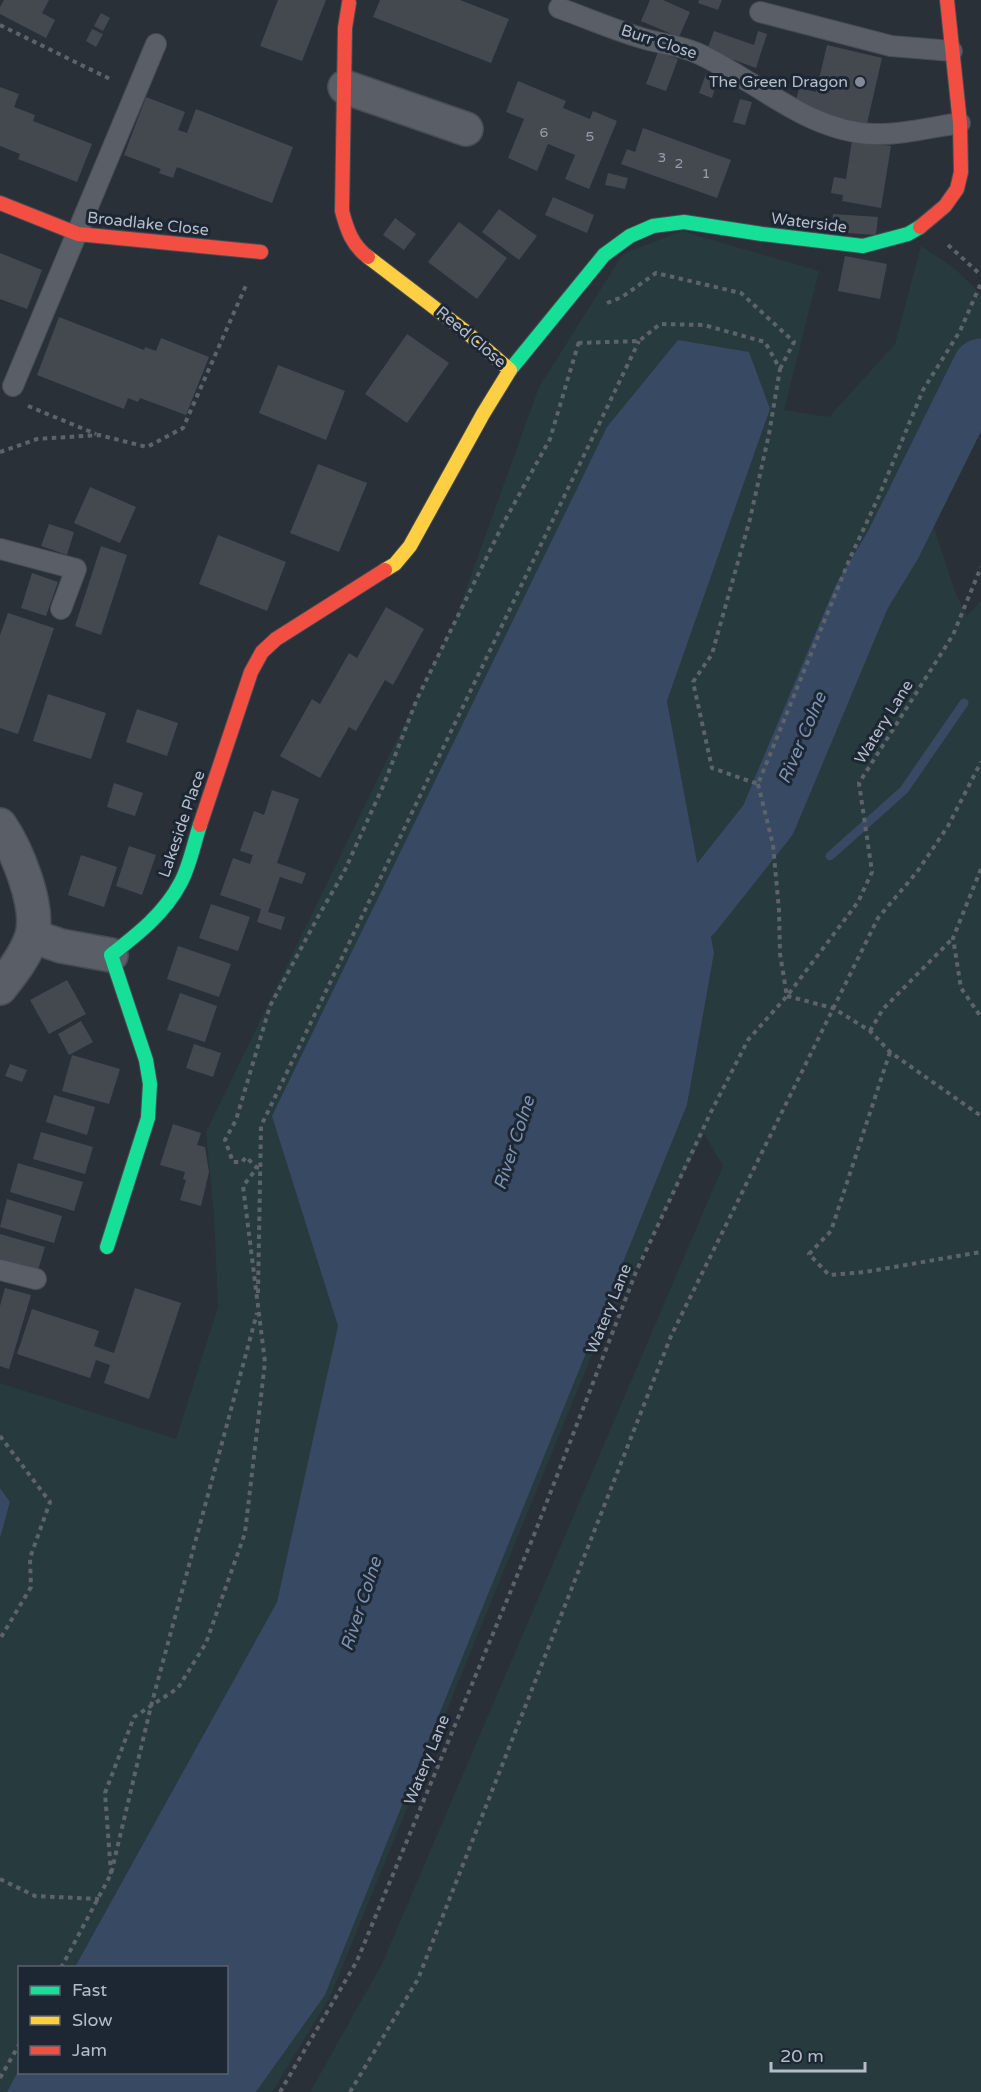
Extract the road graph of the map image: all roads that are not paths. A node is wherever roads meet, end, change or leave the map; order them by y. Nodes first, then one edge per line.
1 (947, 0) edge
2 (349, 3) dead end
3 (559, 8) dead end
4 (760, 12) dead end
5 (156, 44) dead end
6 (952, 51) junction
7 (345, 87) junction
8 (960, 123) junction
9 (466, 129) dead end
10 (0, 203) edge
11 (78, 234) junction
12 (261, 252) road end
13 (510, 370) junction
14 (13, 386) road end
15 (0, 549) edge
16 (62, 609) dead end
17 (276, 639) joint
18 (0, 825) edge
19 (32, 936) junction
20 (111, 955) junction
21 (0, 988) edge
22 (107, 1247) dead end
23 (0, 1270) edge
24 (36, 1279) dead end

1 - 6 street, Waterside
2 - 7 street, Reed Close
3 - 8 lane, Burr Close
4 - 6 lane
5 - 11 lane
6 - 8 street, Waterside
7 - 9 street
7 - 13 street, Reed Close
8 - 13 street, Waterside
10 - 11 street, Broadlake Close
11 - 12 street, Broadlake Close
11 - 14 lane
13 - 17 street, Reed Close
15 - 16 lane
17 - 20 street, Lakeside Place
18 - 19 street
19 - 20 street
19 - 21 street
20 - 22 street
23 - 24 lane

